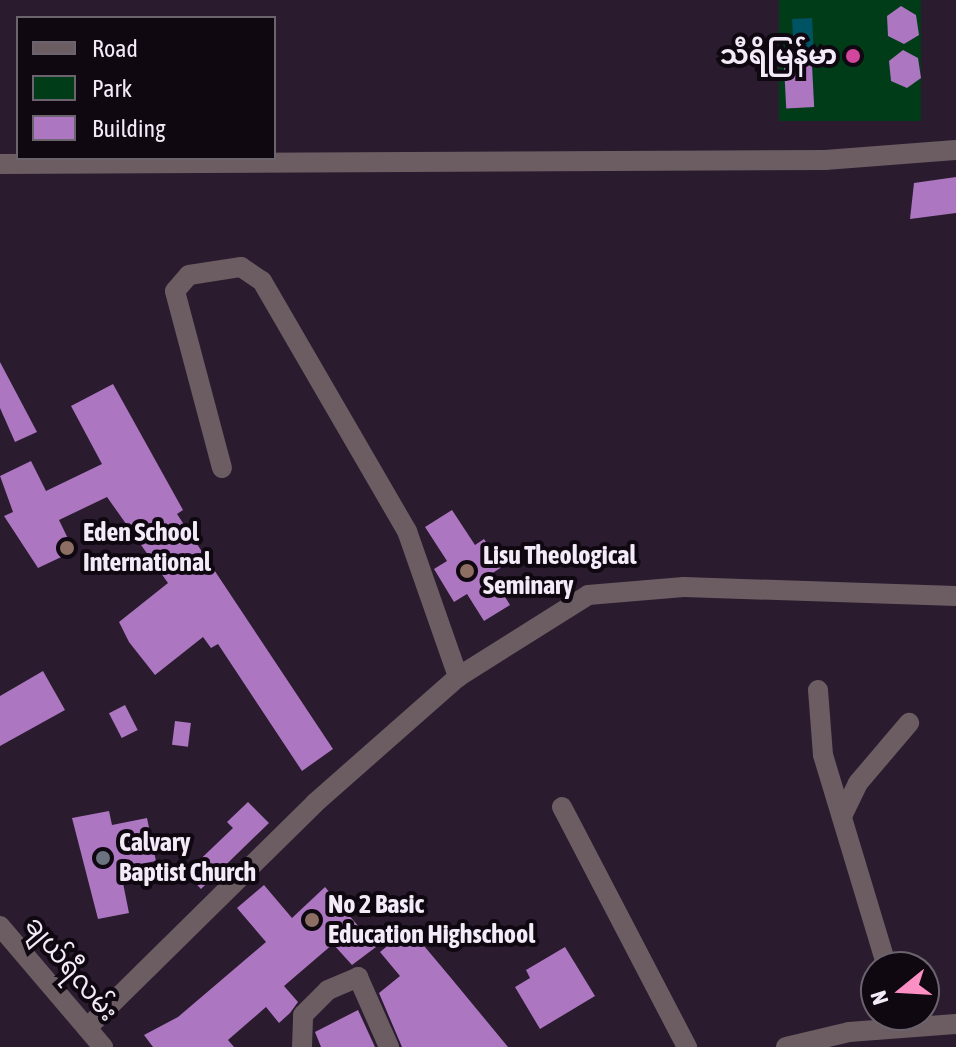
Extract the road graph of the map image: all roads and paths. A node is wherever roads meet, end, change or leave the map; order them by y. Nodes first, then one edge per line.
1 (956, 150) edge
2 (0, 164) edge
3 (222, 468) dead end
4 (956, 596) edge
5 (458, 677) junction
6 (818, 690) dead end
7 (909, 723) dead end
8 (562, 807) dead end
9 (843, 814) junction
10 (0, 926) edge
11 (882, 951) edge
12 (87, 1028) junction
13 (850, 1039) edge
14 (103, 1047) edge
15 (302, 1047) edge
16 (389, 1047) edge
17 (687, 1047) edge
18 (786, 1047) edge

1 - 2 street
3 - 5 street
4 - 5 street
5 - 12 street
6 - 9 street
7 - 9 street
8 - 17 street
9 - 11 street
10 - 12 street, ချယ်ရီလမ်း
12 - 14 street, ချယ်ရီလမ်း
13 - 18 street
15 - 16 street

